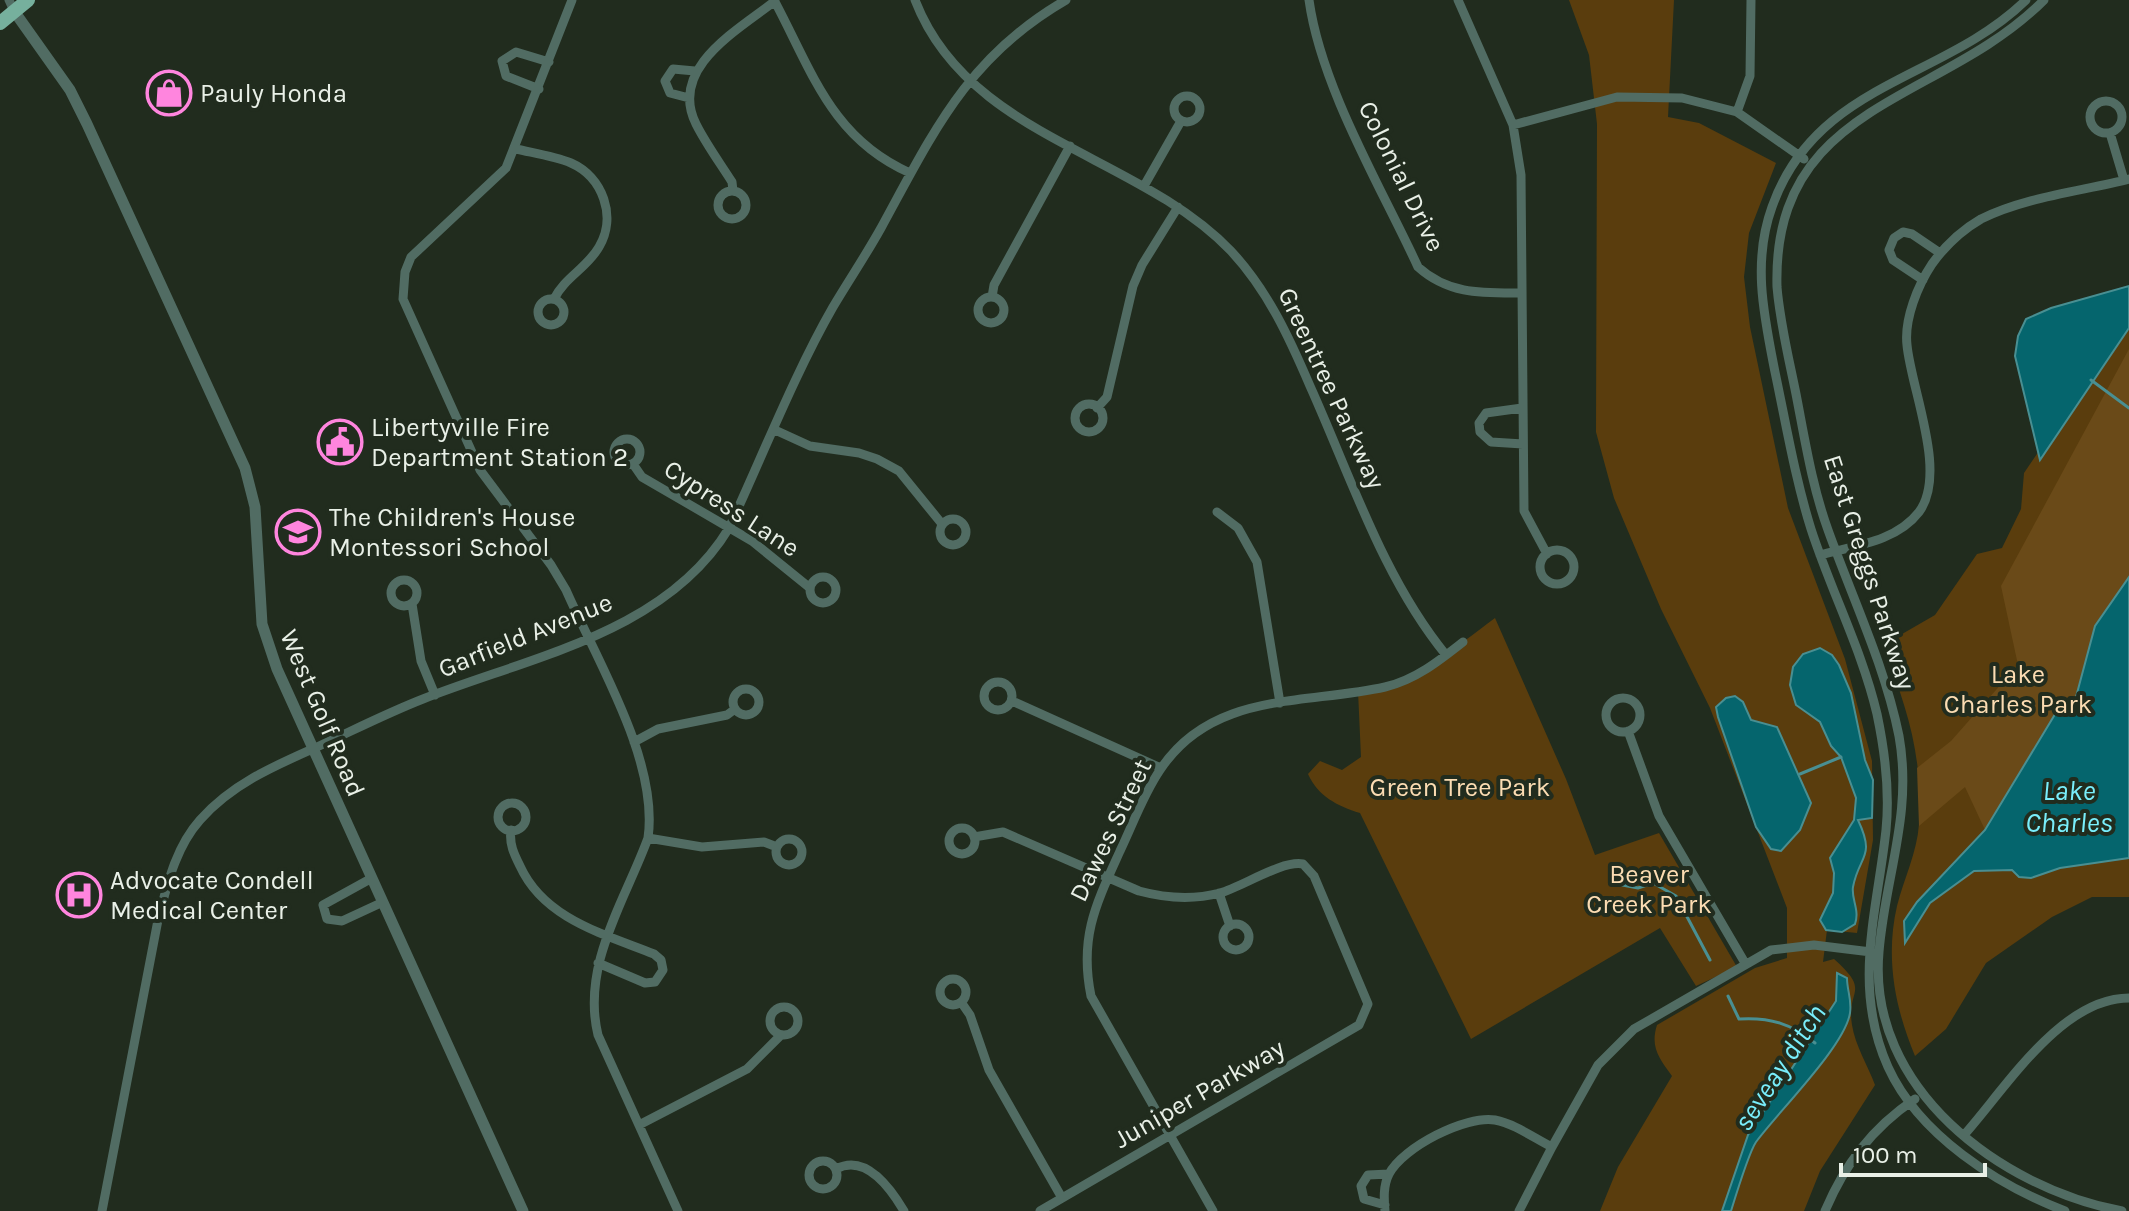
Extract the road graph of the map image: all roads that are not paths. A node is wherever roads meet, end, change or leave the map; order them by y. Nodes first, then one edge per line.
1 (28, 0) edge
2 (572, 0) edge
3 (775, 0) edge
4 (915, 0) edge
5 (1066, 0) edge
6 (1309, 0) edge
7 (1458, 0) edge
8 (1751, 0) edge
9 (2026, 0) edge
10 (2044, 0) edge
11 (12, 6) edge
12 (0, 23) edge
13 (549, 62) junction
14 (695, 71) junction
15 (971, 81) junction
16 (539, 89) junction
17 (689, 98) junction
18 (1737, 112) junction
19 (1181, 121) dead end
20 (1513, 125) junction
21 (2110, 133) dead end
22 (1070, 146) junction
23 (516, 149) junction
24 (1799, 155) junction
25 (1810, 163) junction
26 (910, 173) junction
27 (2126, 180) edge
28 (1144, 186) junction
29 (733, 191) dead end
30 (1178, 207) junction
31 (1940, 253) junction
32 (1923, 280) junction
33 (1522, 293) junction
34 (992, 297) dead end
35 (554, 299) dead end
36 (1097, 408) dead end
37 (1522, 408) junction
38 (775, 430) junction
39 (1523, 444) junction
40 (633, 464) dead end
41 (1217, 512) dead end
42 (942, 524) dead end
43 (729, 528) junction
44 (1836, 551) junction
45 (1547, 554) dead end
46 (1820, 555) junction
47 (810, 588) dead end
48 (412, 604) dead end
49 (587, 639) junction
50 (1463, 642) dead end
51 (1446, 655) junction
52 (435, 695) junction
53 (1012, 701) dead end
54 (1280, 703) junction
55 (735, 709) dead end
56 (1628, 731) dead end
57 (634, 742) junction
58 (314, 749) junction
59 (1161, 768) junction
60 (511, 830) dead end
61 (974, 837) dead end
62 (648, 838) junction
63 (777, 847) dead end
64 (372, 878) junction
65 (1108, 878) junction
66 (1219, 893) junction
67 (383, 902) junction
68 (1230, 926) dead end
69 (608, 935) junction
70 (1867, 951) junction
71 (1879, 953) junction
72 (598, 963) junction
73 (1745, 963) junction
74 (2129, 998) edge
75 (961, 1002) dead end
76 (781, 1035) dead end
77 (1921, 1095) junction
78 (1910, 1102) junction
79 (639, 1125) junction
80 (1964, 1135) junction
81 (1170, 1136) junction
82 (1552, 1147) junction
83 (836, 1169) dead end
84 (1389, 1174) junction
85 (1062, 1198) junction
86 (1385, 1208) edge
87 (102, 1211) edge
88 (523, 1211) edge
89 (678, 1211) edge
90 (904, 1211) edge
91 (1040, 1211) edge
92 (1213, 1211) edge
93 (1519, 1211) edge
94 (1825, 1211) edge
95 (2065, 1211) edge
96 (2122, 1211) edge

1 - 11 main road
2 - 13 street
3 - 14 street
3 - 26 street
4 - 15 street, Greentree Parkway
5 - 15 street, Garfield Avenue
6 - 33 street, Colonial Drive
7 - 20 street
8 - 18 street
9 - 24 street, East Greggs Parkway
10 - 25 street, East Greggs Parkway
11 - 12 main road
11 - 58 street, West Golf Road
13 - 16 street
13 - 16 street
14 - 17 street
14 - 17 street
15 - 22 street, Greentree Parkway
15 - 26 street, Garfield Avenue
16 - 23 street
17 - 29 street
18 - 20 street
18 - 24 street
19 - 28 street
20 - 33 street
21 - 27 street
22 - 28 street, Greentree Parkway
22 - 34 street
23 - 35 street
23 - 49 street
24 - 25 street
24 - 46 street, East Greggs Parkway
25 - 44 street, East Greggs Parkway
26 - 38 street, Garfield Avenue
27 - 31 street
28 - 30 street, Greentree Parkway
30 - 36 street
30 - 51 street, Greentree Parkway
31 - 32 street
31 - 32 street
32 - 44 street
33 - 37 street
37 - 39 street
37 - 39 street
38 - 42 street
38 - 43 street, Garfield Avenue
39 - 45 street
40 - 43 street, Cypress Lane
41 - 54 street
43 - 47 street, Cypress Lane
43 - 49 street, Garfield Avenue
44 - 46 street
44 - 71 street, East Greggs Parkway
46 - 70 street, East Greggs Parkway
48 - 52 street
49 - 52 street, Garfield Avenue
49 - 57 street
50 - 51 street, Dawes Street
51 - 54 street, Dawes Street
52 - 58 street, Garfield Avenue
53 - 59 street
54 - 59 street, Dawes Street
55 - 57 street
56 - 73 street
57 - 62 street
58 - 64 street, West Golf Road
58 - 87 street, Garfield Avenue
59 - 65 street, Dawes Street
60 - 69 street
61 - 65 street
62 - 63 street
62 - 69 street
64 - 67 street, West Golf Road
64 - 67 street
65 - 66 street
65 - 81 street, Dawes Street
66 - 68 street
66 - 81 street, Juniper Parkway
67 - 88 street, West Golf Road
69 - 72 street
69 - 72 street
70 - 71 street
70 - 73 street
70 - 78 street, East Greggs Parkway
71 - 77 street, East Greggs Parkway
72 - 79 street
73 - 82 street
74 - 80 street
75 - 85 street
76 - 79 street
77 - 78 street
77 - 80 street, East Greggs Parkway
78 - 94 street
78 - 95 street, East Greggs Parkway
79 - 89 street
80 - 96 street, East Greggs Parkway
81 - 85 street, Juniper Parkway
81 - 92 street, Dawes Street
82 - 84 street
82 - 93 street
83 - 90 street
84 - 86 street
84 - 86 street
85 - 91 street, Juniper Parkway

